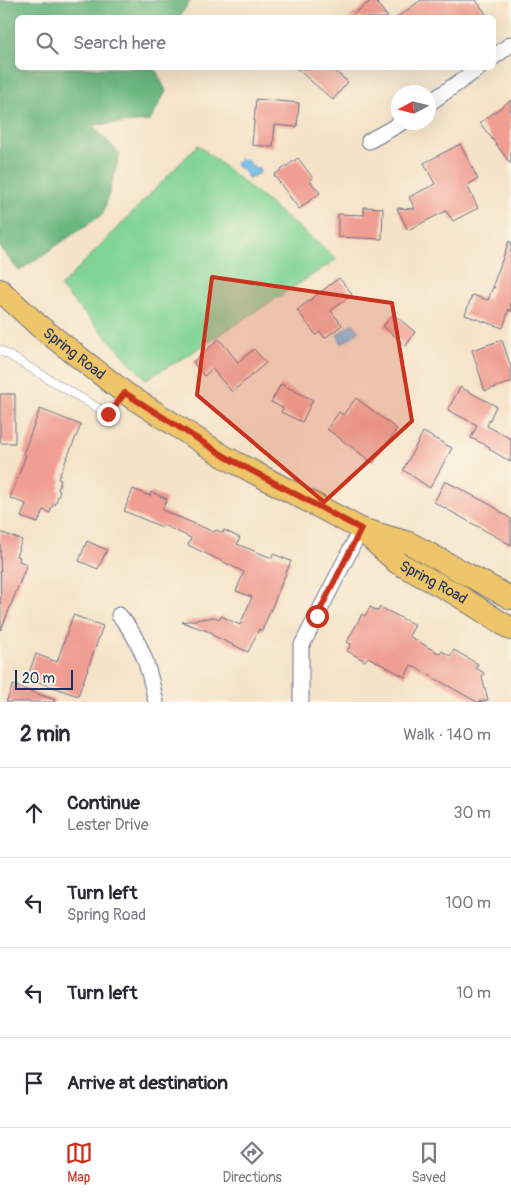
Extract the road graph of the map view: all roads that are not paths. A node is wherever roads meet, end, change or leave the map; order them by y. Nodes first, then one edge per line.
1 (511, 44) edge
2 (496, 55) edge
3 (475, 70) edge
4 (436, 98) edge
5 (391, 129) edge
6 (369, 141) dead end
7 (0, 290) edge
8 (0, 350) edge
9 (125, 393) junction
10 (361, 529) junction
11 (511, 598) edge
12 (119, 615) dead end
13 (511, 629) edge
14 (156, 702) edge
15 (301, 702) edge

1 - 2 street
3 - 4 street
5 - 6 street
7 - 9 main road, Spring Road
8 - 9 lane
9 - 10 main road, Spring Road
10 - 11 main road, Spring Road
10 - 13 main road, Spring Road
10 - 15 street
12 - 14 street

